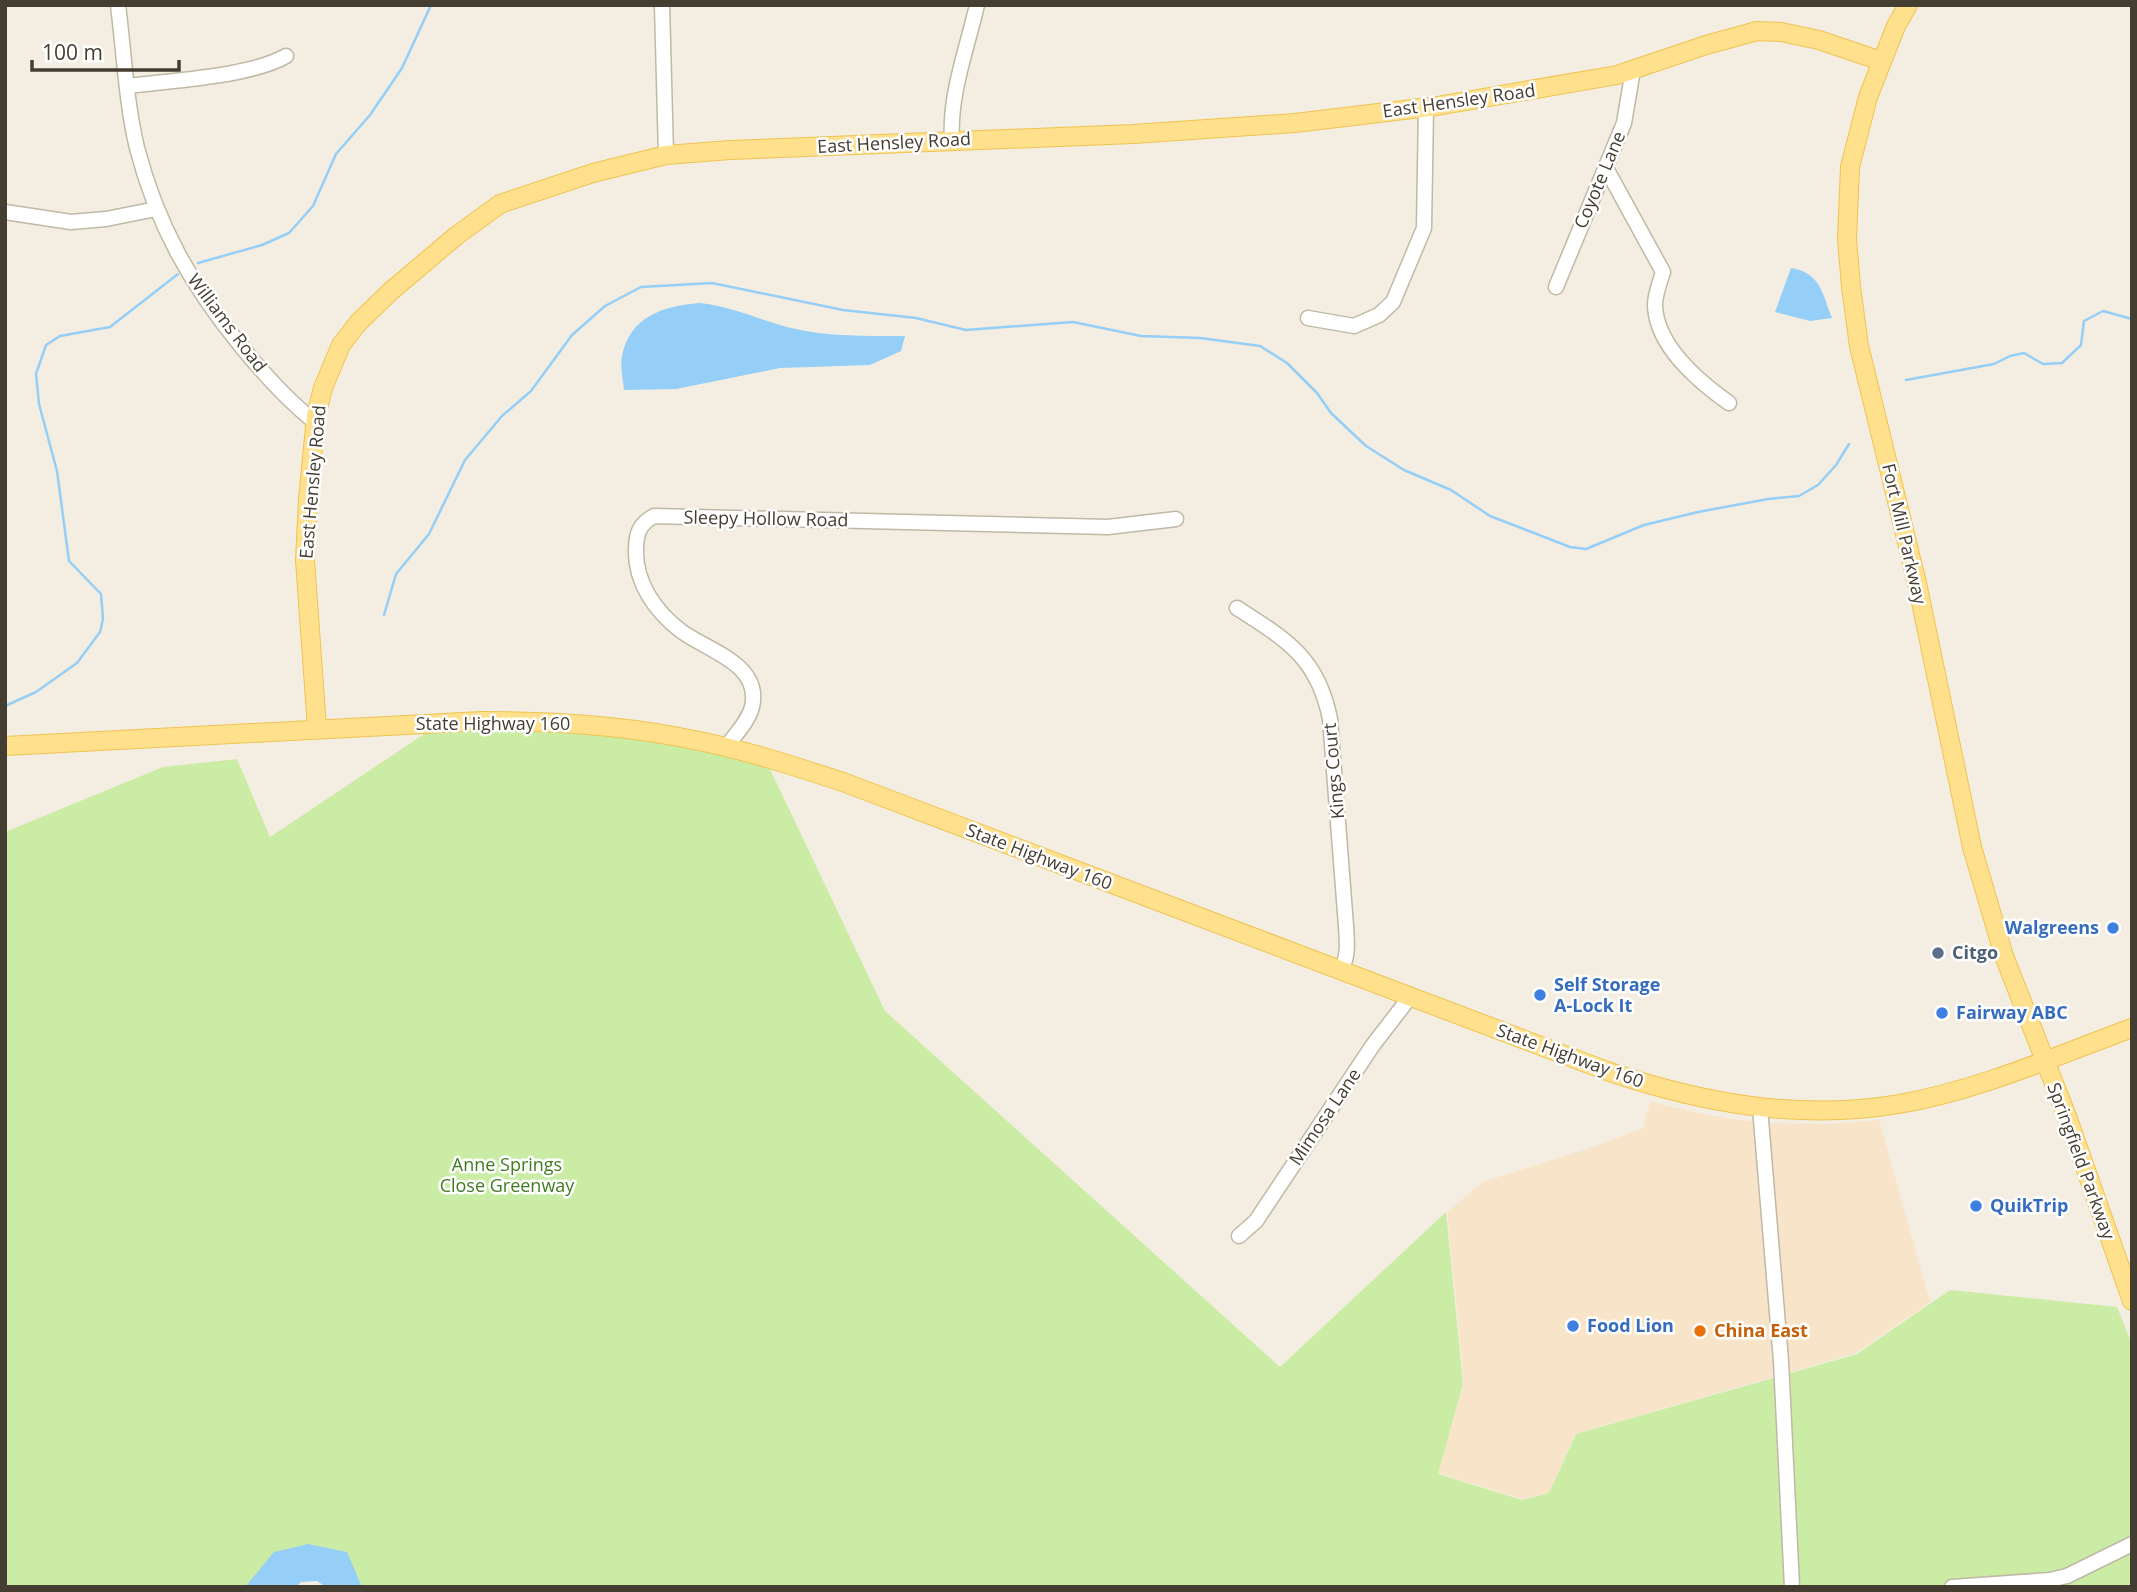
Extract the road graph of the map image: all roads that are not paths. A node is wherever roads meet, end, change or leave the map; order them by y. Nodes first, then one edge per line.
1 (118, 5) edge
2 (662, 5) edge
3 (977, 5) edge
4 (1908, 5) edge
5 (286, 56) dead end
6 (1881, 61) junction
7 (1633, 70) junction
8 (128, 86) junction
9 (1426, 108) junction
10 (952, 140) junction
11 (666, 155) junction
12 (1606, 168) junction
13 (156, 209) junction
14 (5, 212) edge
15 (1556, 286) dead end
16 (1308, 318) dead end
17 (1729, 404) dead end
18 (315, 422) junction
19 (1177, 519) dead end
20 (1237, 608) dead end
21 (317, 728) junction
22 (5, 746) edge
23 (726, 747) junction
24 (1340, 971) junction
25 (1410, 997) junction
26 (2132, 1028) edge
27 (2044, 1061) junction
28 (1760, 1108) junction
29 (1239, 1236) dead end
30 (2132, 1301) edge
31 (2132, 1544) edge
32 (1792, 1587) edge
33 (1952, 1587) edge

1 - 8 street, Williams Road
2 - 11 street
3 - 10 street
4 - 6 main road, Fort Mill Parkway
5 - 8 street
6 - 7 main road, East Hensley Road
6 - 27 main road, Fort Mill Parkway
7 - 9 main road, East Hensley Road
7 - 12 street, Coyote Lane
8 - 13 street, Williams Road
9 - 10 main road, East Hensley Road
9 - 16 street
10 - 11 main road, East Hensley Road
11 - 18 main road, East Hensley Road
12 - 15 street, Coyote Lane
12 - 17 street
13 - 14 street
13 - 18 street, Williams Road
18 - 21 main road, East Hensley Road
19 - 23 street, Sleepy Hollow Road
20 - 24 street, Kings Court
21 - 22 main road, State Highway 160
21 - 23 main road, State Highway 160
23 - 24 main road, State Highway 160
24 - 25 main road, State Highway 160
25 - 28 main road, State Highway 160
25 - 29 street, Mimosa Lane
26 - 27 main road, State Highway 160
27 - 28 main road, State Highway 160
27 - 30 main road, Springfield Parkway
28 - 32 street
31 - 33 street

